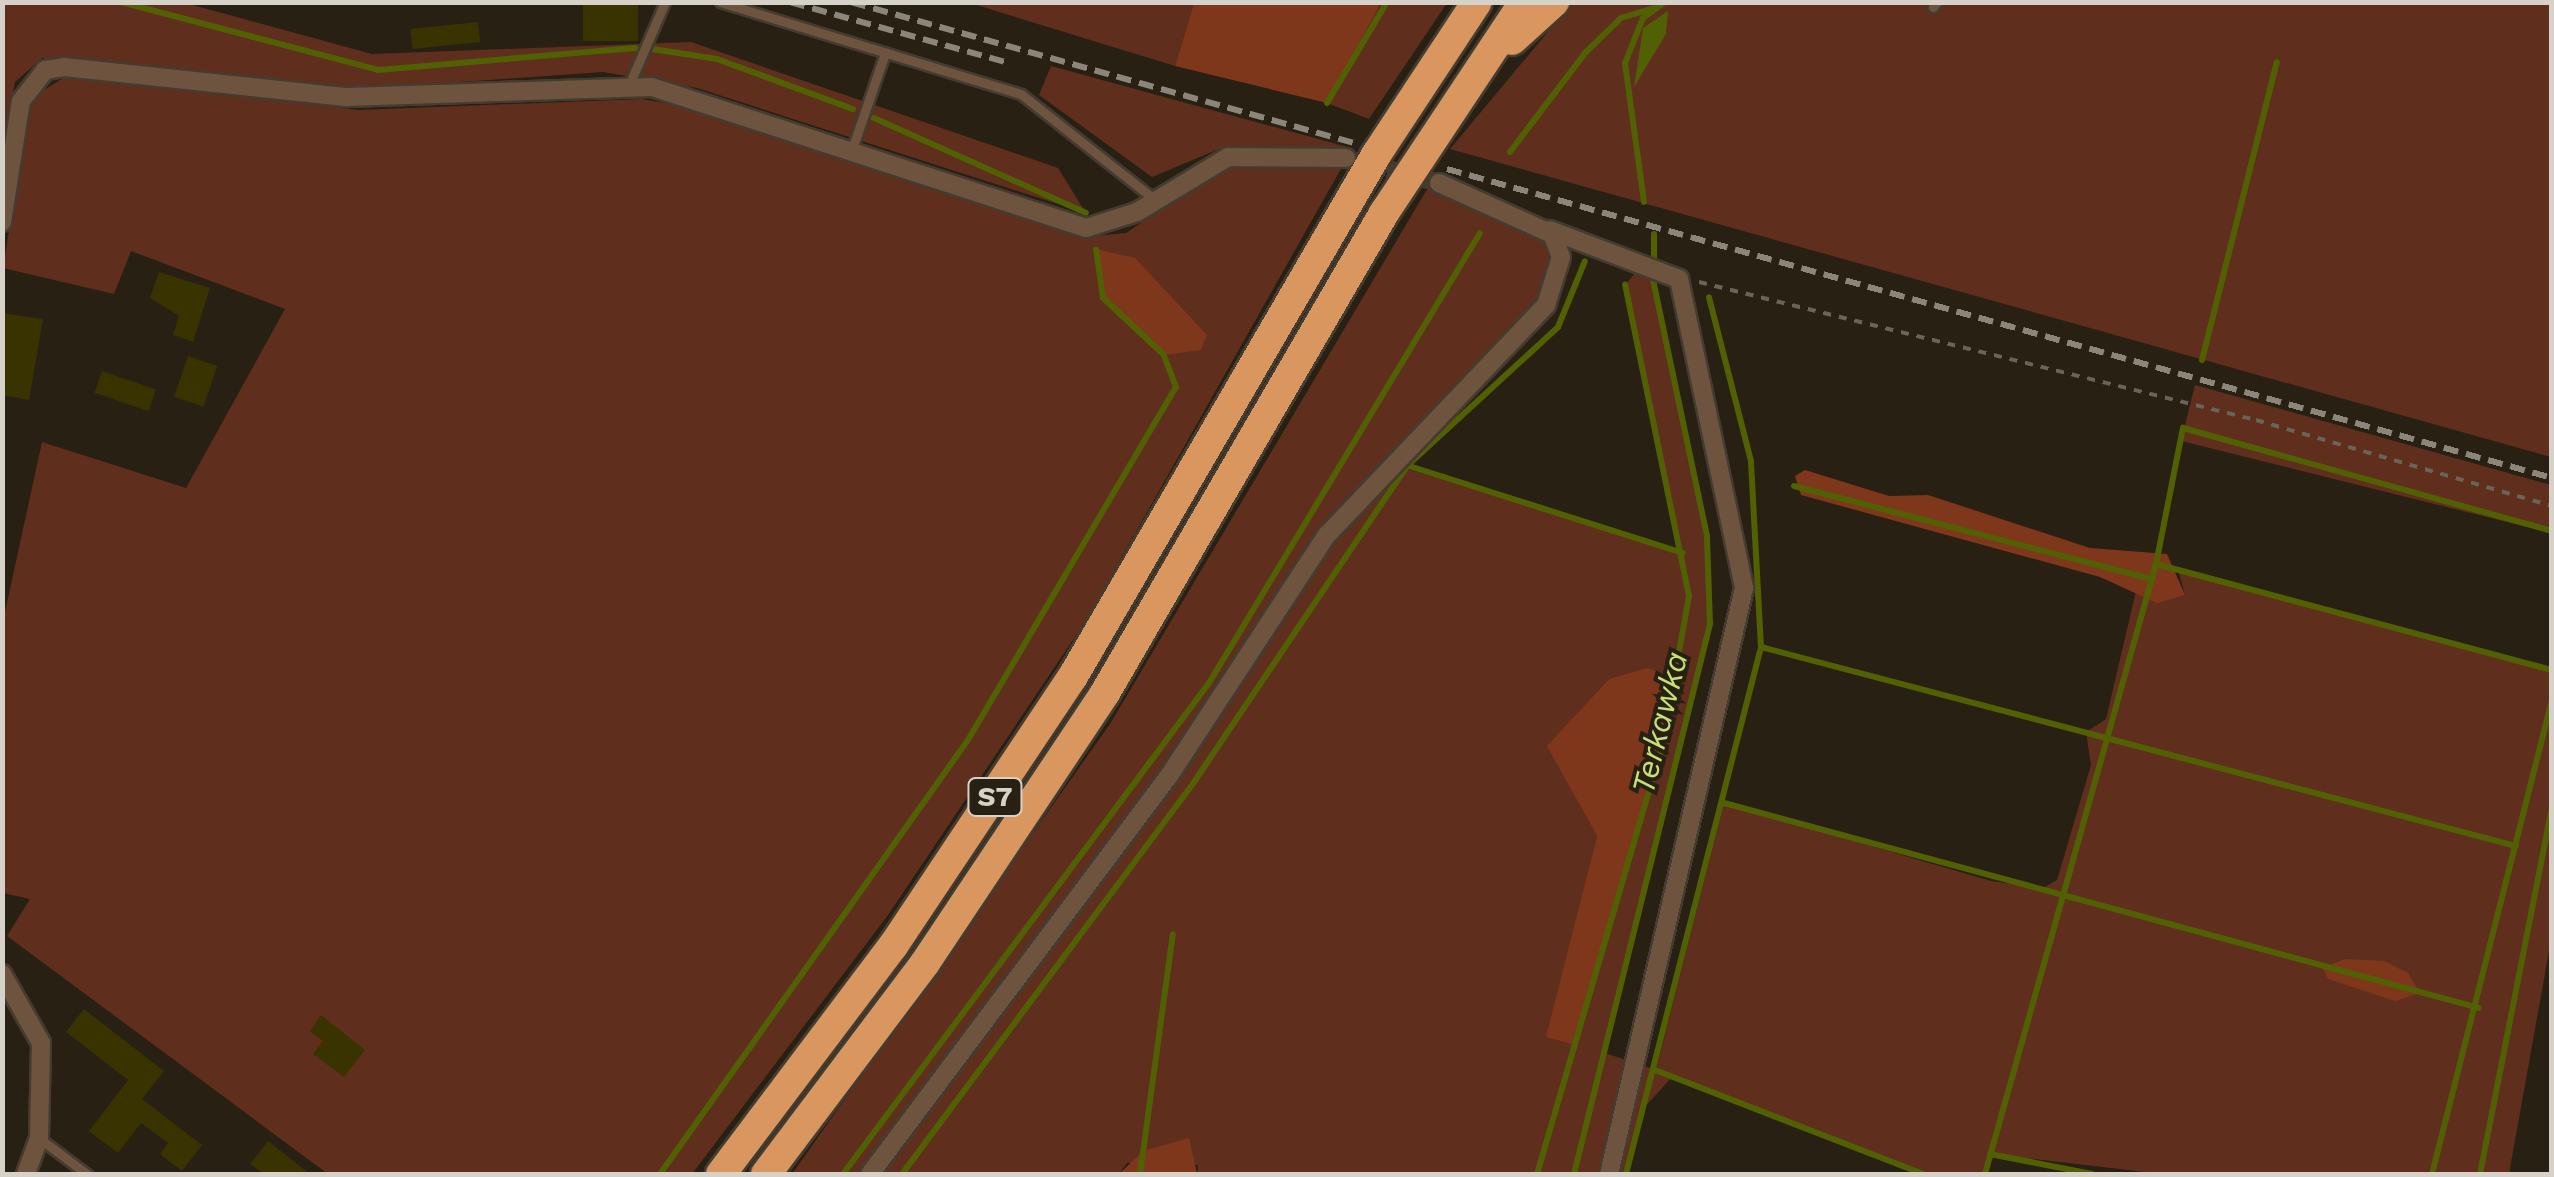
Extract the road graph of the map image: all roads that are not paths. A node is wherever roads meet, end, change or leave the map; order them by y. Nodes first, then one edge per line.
1 (665, 2) edge
2 (720, 2) edge
3 (1477, 2) edge
4 (1524, 2) edge
5 (1554, 2) edge
6 (885, 53) junction
7 (1466, 84) junction
8 (629, 86) junction
9 (852, 149) junction
10 (1346, 158) tunnel mouth
11 (1439, 184) tunnel mouth
12 (1155, 200) junction
13 (2, 222) edge
14 (1544, 228) junction
15 (2, 974) edge
16 (39, 1138) junction
17 (26, 1174) edge
18 (87, 1174) edge
19 (721, 1174) edge
20 (766, 1174) edge
21 (870, 1174) edge
22 (1609, 1174) edge

1 - 8 lane
2 - 6 lane
3 - 19 highway, S7
4 - 7 highway, S7
5 - 7 highway
6 - 9 lane
6 - 12 lane
7 - 20 highway, S7
8 - 9 street
8 - 13 street
9 - 12 street
10 - 12 street
11 - 14 street
14 - 21 street
14 - 22 street
15 - 16 street
16 - 17 street
16 - 18 lane

